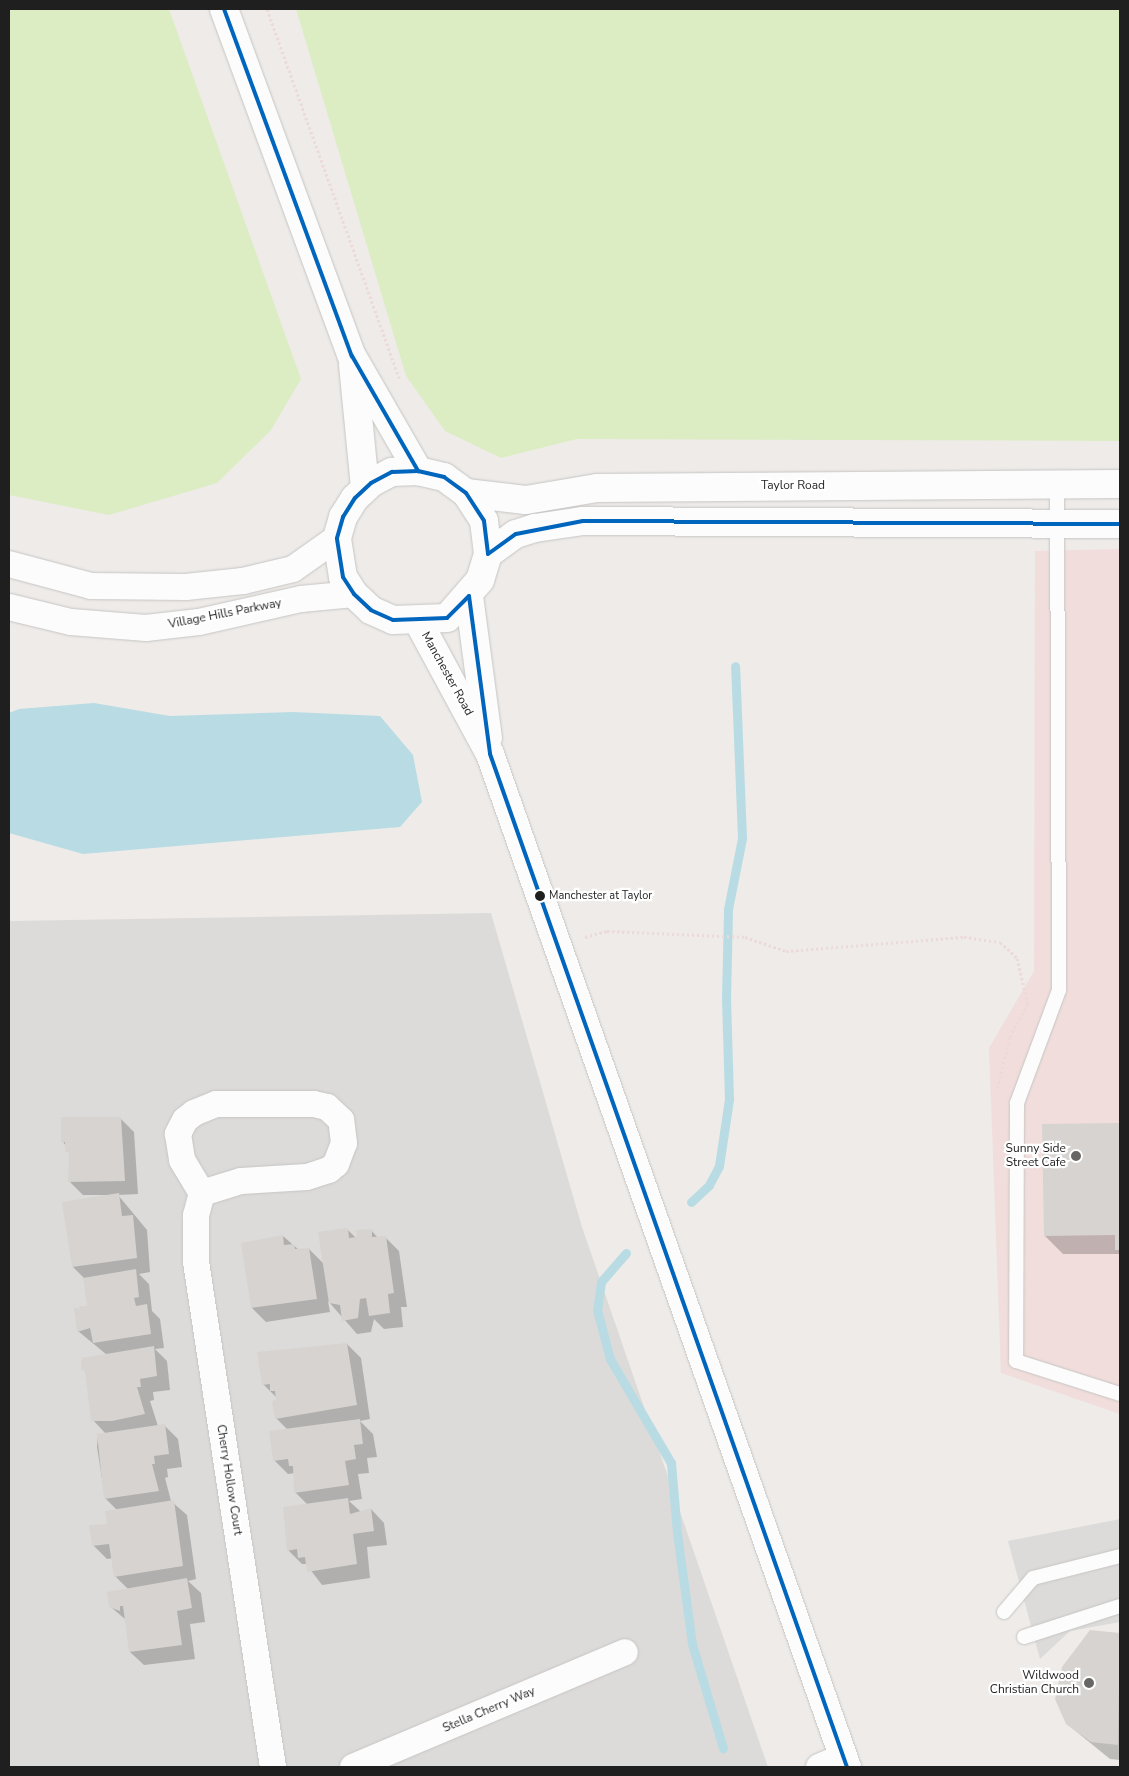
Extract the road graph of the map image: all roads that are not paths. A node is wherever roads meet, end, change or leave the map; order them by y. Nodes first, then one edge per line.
1 (224, 9) edge
2 (352, 356) junction
3 (418, 470) junction
4 (1120, 484) edge
5 (1057, 485) junction
6 (365, 488) junction
7 (466, 493) junction
8 (1120, 524) edge
9 (1060, 525) junction
10 (337, 538) junction
11 (488, 554) junction
12 (9, 564) edge
13 (354, 594) junction
14 (470, 596) junction
15 (9, 606) edge
16 (418, 621) junction
17 (490, 754) junction
18 (202, 1193) junction
19 (1120, 1394) edge
20 (1120, 1556) edge
21 (1120, 1606) edge
22 (1004, 1612) dead end
23 (1024, 1636) dead end
24 (625, 1652) dead end
25 (837, 1764) edge
26 (273, 1767) edge
27 (354, 1767) edge

1 - 2 street
2 - 3 street
2 - 6 street
3 - 6 street
3 - 7 street
4 - 5 street, Taylor Road
5 - 7 street, Taylor Road
5 - 9 lane
6 - 10 street
7 - 11 street
8 - 9 street
9 - 11 street
9 - 19 lane
10 - 12 street
10 - 13 street
11 - 14 street
13 - 15 street, Village Hills Parkway
13 - 16 street
14 - 16 street
14 - 17 street, Manchester Road
16 - 17 street, Manchester Road
17 - 25 street, Manchester Road
18 - 18 street
18 - 26 street, Cherry Hollow Court
20 - 22 lane
21 - 23 lane
24 - 27 street, Stella Cherry Way

